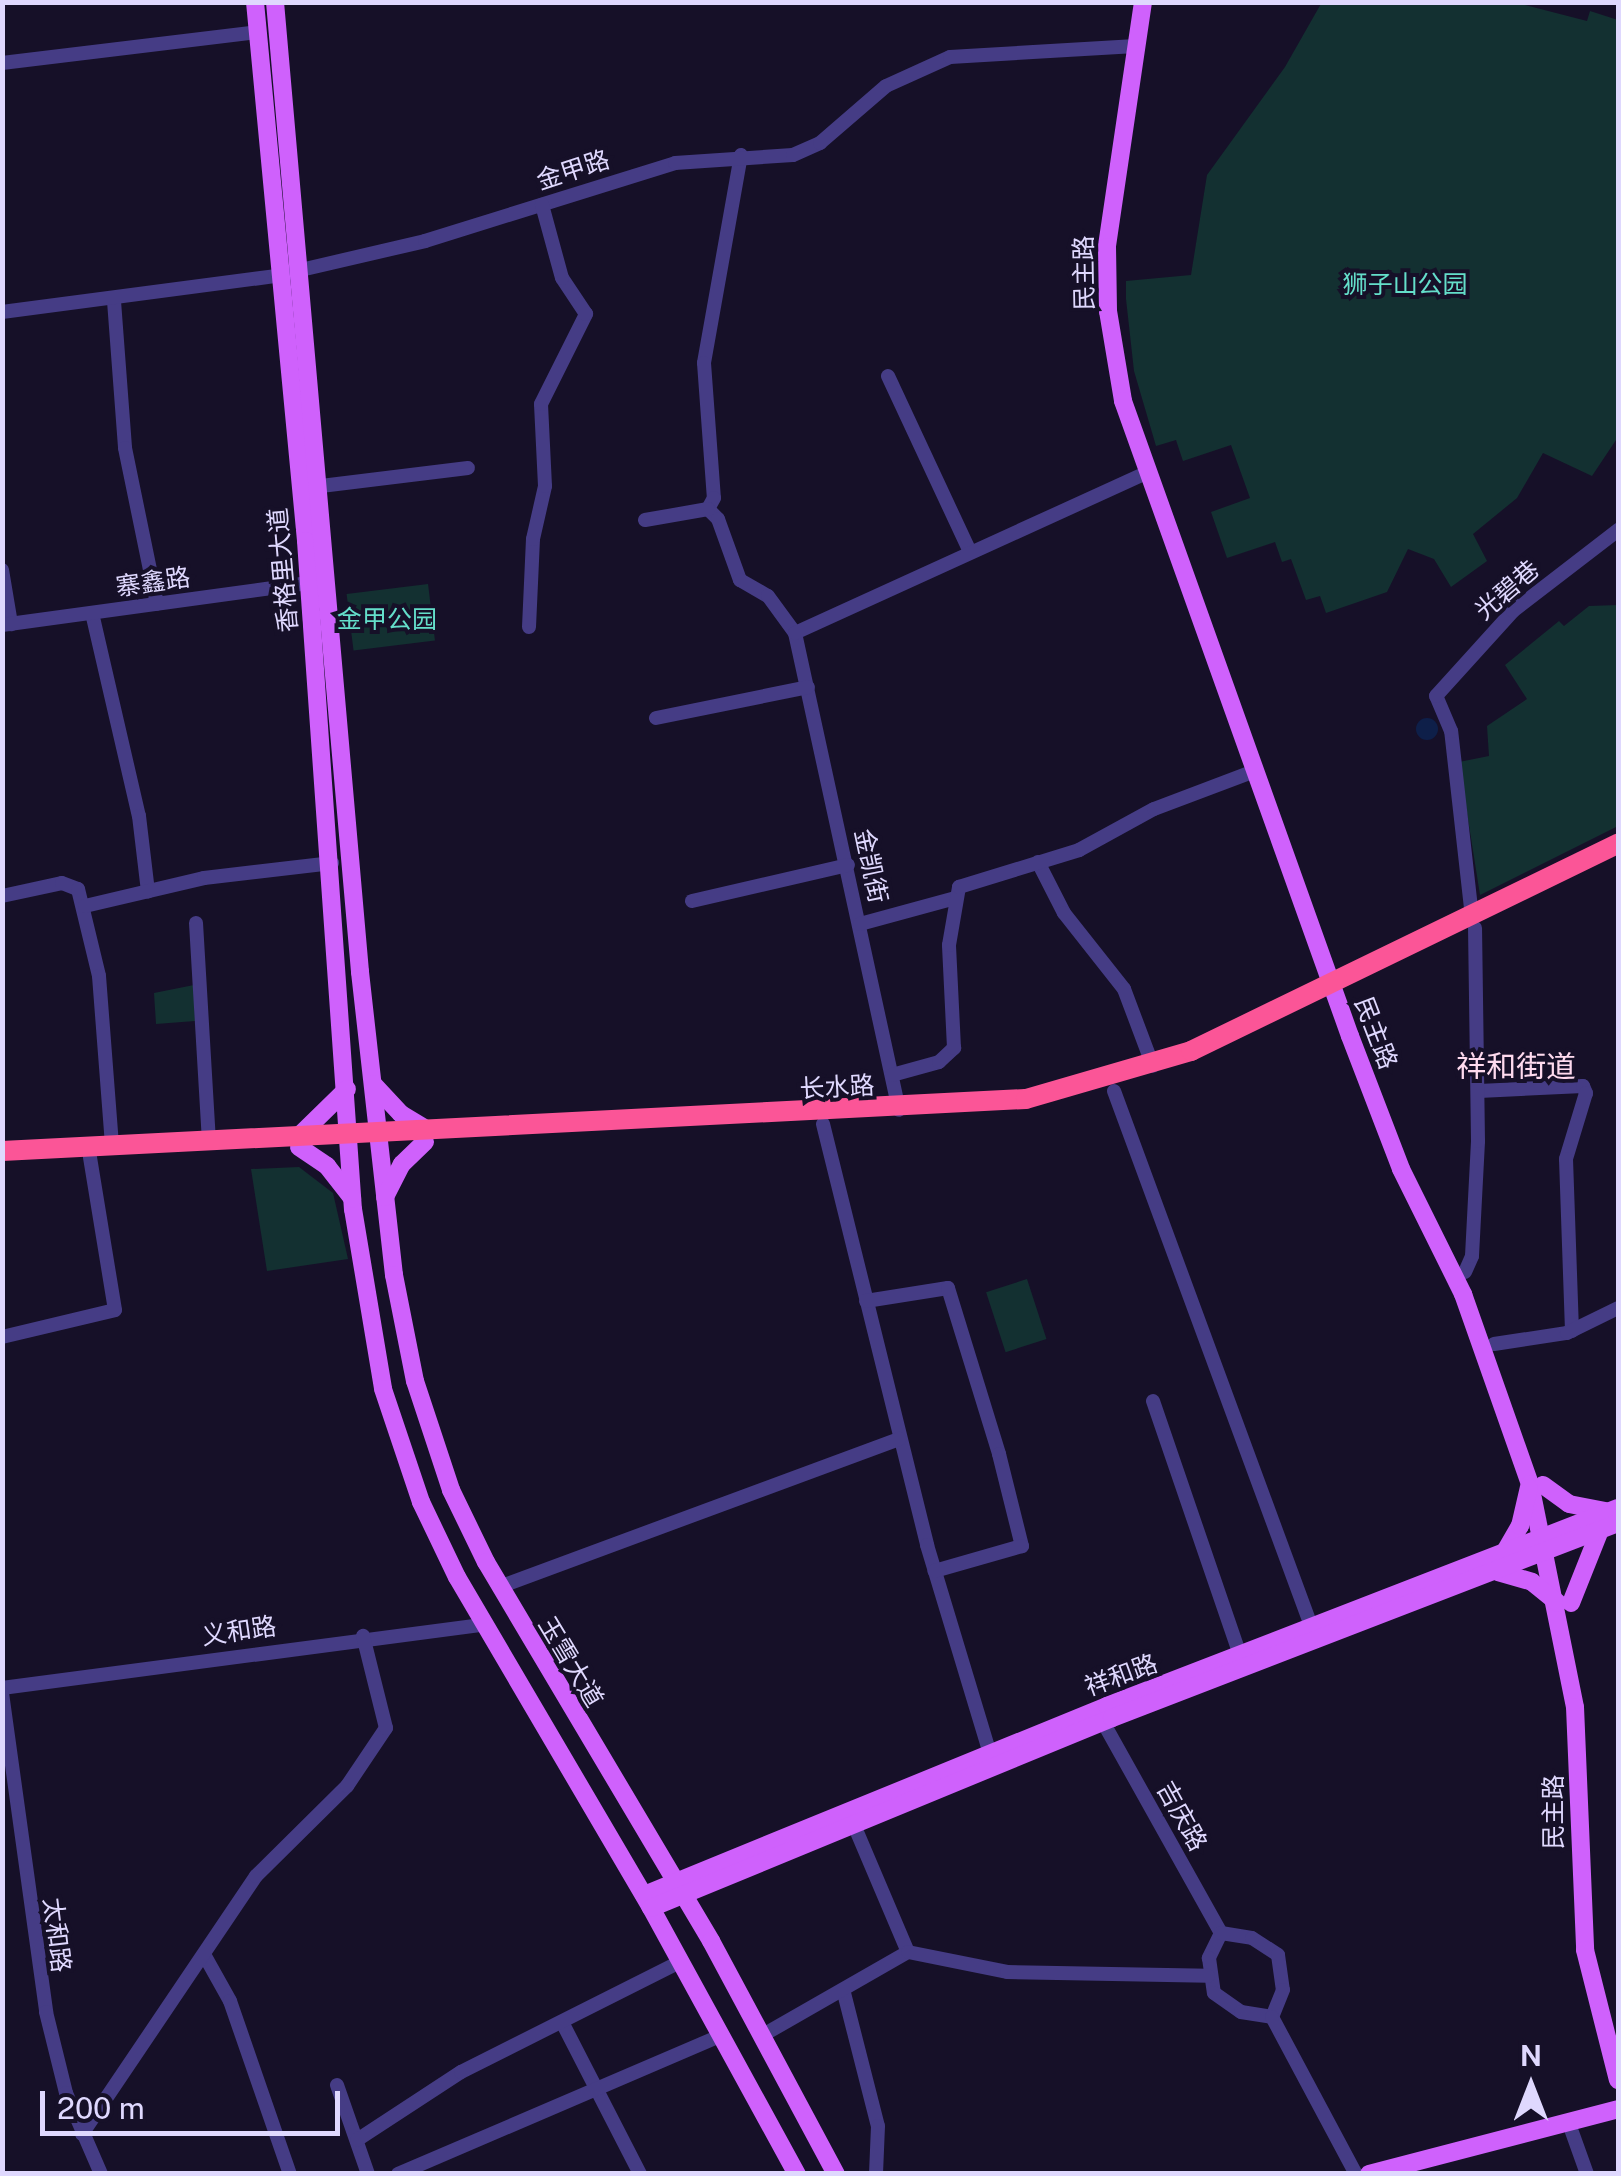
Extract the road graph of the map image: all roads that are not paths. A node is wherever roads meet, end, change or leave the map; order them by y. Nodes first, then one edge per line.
1 (255, 2) edge
2 (275, 2) edge
3 (1143, 2) edge
4 (1155, 2) edge
5 (258, 32) junction
6 (1136, 46) junction
7 (2, 63) edge
8 (741, 155) junction
9 (542, 205) junction
10 (300, 270) junction
11 (281, 274) junction
12 (114, 301) junction
13 (2, 312) edge
14 (888, 376) dead end
15 (468, 468) dead end
16 (1146, 473) junction
17 (321, 486) junction
18 (708, 509) junction
19 (645, 520) dead end
20 (1618, 530) edge
21 (970, 552) junction
22 (2, 570) edge
23 (310, 583) junction
24 (156, 604) junction
25 (92, 613) junction
26 (6, 625) edge
27 (529, 627) dead end
28 (796, 633) junction
29 (808, 687) junction
30 (656, 718) dead end
31 (1252, 772) junction
32 (1618, 844) edge
33 (1618, 857) edge
34 (1038, 862) junction
35 (332, 863) junction
36 (848, 865) junction
37 (148, 891) junction
38 (2, 896) edge
39 (955, 898) junction
40 (692, 901) dead end
41 (85, 906) junction
42 (1473, 922) junction
43 (196, 923) dead end
44 (860, 924) junction
45 (1339, 988) junction
46 (1153, 1066) junction
47 (892, 1075) junction
48 (372, 1084) junction
49 (346, 1089) junction
50 (1114, 1090) junction
51 (1479, 1091) junction
52 (899, 1110) junction
53 (823, 1124) junction
54 (427, 1136) junction
55 (378, 1138) junction
56 (208, 1140) junction
57 (349, 1140) junction
58 (299, 1142) junction
59 (112, 1145) junction
60 (2, 1151) edge
61 (90, 1157) junction
62 (2, 1162) edge
63 (385, 1198) junction
64 (352, 1200) junction
65 (1464, 1272) junction
66 (866, 1301) junction
67 (1618, 1308) edge
68 (1572, 1331) junction
69 (2, 1338) edge
70 (1494, 1344) junction
71 (1153, 1401) dead end
72 (900, 1439) junction
73 (1536, 1484) junction
74 (1616, 1514) edge
75 (1600, 1530) junction
76 (1552, 1543) junction
77 (1501, 1563) junction
78 (935, 1572) junction
79 (499, 1587) junction
80 (1565, 1604) junction
81 (482, 1625) junction
82 (1313, 1631) junction
83 (363, 1636) junction
84 (1241, 1658) junction
85 (2, 1690) edge
86 (1103, 1722) junction
87 (990, 1754) junction
88 (854, 1825) junction
89 (679, 1886) junction
90 (648, 1902) junction
91 (1221, 1932) junction
92 (908, 1952) junction
93 (206, 1958) junction
94 (682, 1962) junction
95 (1208, 1976) junction
96 (844, 1993) junction
97 (1272, 2017) junction
98 (562, 2022) junction
99 (722, 2035) junction
100 (763, 2035) junction
101 (1618, 2036) edge
102 (1618, 2080) edge
103 (337, 2085) dead end
104 (596, 2094) junction
105 (1618, 2109) edge
106 (1618, 2120) edge
107 (1572, 2132) junction
108 (82, 2134) junction
109 (356, 2140) junction
110 (793, 2172) edge
111 (101, 2174) edge
112 (290, 2174) edge
113 (368, 2174) edge
114 (398, 2174) edge
115 (640, 2174) edge
116 (836, 2174) edge
117 (876, 2174) edge
118 (1356, 2174) edge
119 (1369, 2174) edge
120 (1413, 2174) edge
121 (1588, 2174) edge

1 - 5 main road, 香格里大道
2 - 10 main road, 香格里大道
3 - 6 main road, 民主路
4 - 45 main road, 民主路
5 - 7 street
5 - 11 main road, 香格里大道
6 - 8 street, 金甲路
6 - 16 main road, 民主路
8 - 9 street, 金甲路
8 - 18 street
9 - 10 street, 金甲路
9 - 27 street
10 - 11 street, 金甲路
10 - 17 main road, 香格里大道
11 - 12 street, 金甲路
11 - 23 main road, 香格里大道
12 - 13 street, 金甲路
12 - 24 street
14 - 21 street
15 - 17 street
16 - 21 street
16 - 31 main road, 民主路
17 - 48 main road, 香格里大道
18 - 19 street
18 - 28 street
20 - 42 street, 光碧巷
21 - 28 street
22 - 26 street
23 - 24 street, 寨鑫路
23 - 35 main road, 香格里大道
24 - 25 street, 寨鑫路
25 - 26 street, 寨鑫路
25 - 37 street
28 - 29 street, 金凯街
29 - 30 street
29 - 36 street, 金凯街
31 - 34 street
31 - 45 main road, 民主路
32 - 42 highway, 长水路
33 - 42 highway, 长水路
34 - 39 street
34 - 46 street
35 - 37 street
35 - 49 main road, 香格里大道
36 - 40 street
36 - 44 street, 金凯街
37 - 41 street
38 - 41 street
39 - 44 street
39 - 47 street
41 - 59 street
42 - 45 highway, 长水路
42 - 51 street
43 - 56 street
44 - 47 street, 金凯街
45 - 46 highway, 长水路
45 - 50 highway, 长水路
45 - 65 main road, 民主路
45 - 73 main road, 民主路
46 - 52 highway, 长水路
47 - 52 street, 金凯街
48 - 54 main road
48 - 55 main road, 香格里大道
49 - 57 main road, 香格里大道
49 - 58 main road
50 - 53 highway, 长水路
50 - 82 street
51 - 65 street
51 - 68 street
52 - 54 highway, 长水路
53 - 54 highway, 长水路
53 - 66 street
54 - 55 highway, 长水路
54 - 63 main road
55 - 57 highway, 长水路
55 - 63 main road, 玉雪大道
56 - 58 highway, 长水路
56 - 59 highway, 长水路
57 - 58 highway, 长水路
57 - 64 main road
58 - 61 highway, 长水路
58 - 64 main road
59 - 60 highway, 长水路
61 - 62 highway, 长水路
61 - 69 street
63 - 79 main road, 玉雪大道
64 - 81 main road
65 - 70 main road, 民主路
66 - 72 street
66 - 78 street
67 - 68 street
68 - 70 street
70 - 73 main road, 民主路
71 - 84 street
72 - 78 street
72 - 79 street
73 - 74 main road
73 - 76 main road, 民主路
73 - 77 main road
74 - 75 main road, 祥和路
74 - 76 main road, 祥和路
75 - 76 main road, 祥和路
75 - 80 main road
76 - 77 main road, 祥和路
76 - 80 main road, 民主路
77 - 80 main road
77 - 82 main road, 祥和路
77 - 86 main road, 祥和路
78 - 87 street
79 - 89 main road, 玉雪大道
80 - 101 main road, 民主路
80 - 102 main road, 民主路
81 - 83 street, 义和路
81 - 90 main road
82 - 84 main road, 祥和路
83 - 85 street, 义和路
83 - 93 street
84 - 87 main road, 祥和路
85 - 108 street, 太和路
86 - 88 main road, 祥和路
86 - 91 street, 吉庆路
87 - 89 main road, 祥和路
88 - 89 main road, 祥和路
88 - 92 street
89 - 90 main road, 祥和路
89 - 100 main road, 玉雪大道
90 - 94 main road
91 - 95 street
91 - 97 street
92 - 95 street
92 - 96 street
93 - 108 street
93 - 112 street
94 - 98 street
94 - 99 main road
95 - 97 street
96 - 100 street
96 - 117 street
97 - 118 street
98 - 104 street
98 - 109 street
99 - 104 street
99 - 110 main road
100 - 116 main road, 玉雪大道
103 - 109 street
104 - 114 street
104 - 115 street
105 - 119 main road
106 - 107 main road
107 - 120 main road
107 - 121 street
108 - 111 street, 太和路
109 - 113 street

